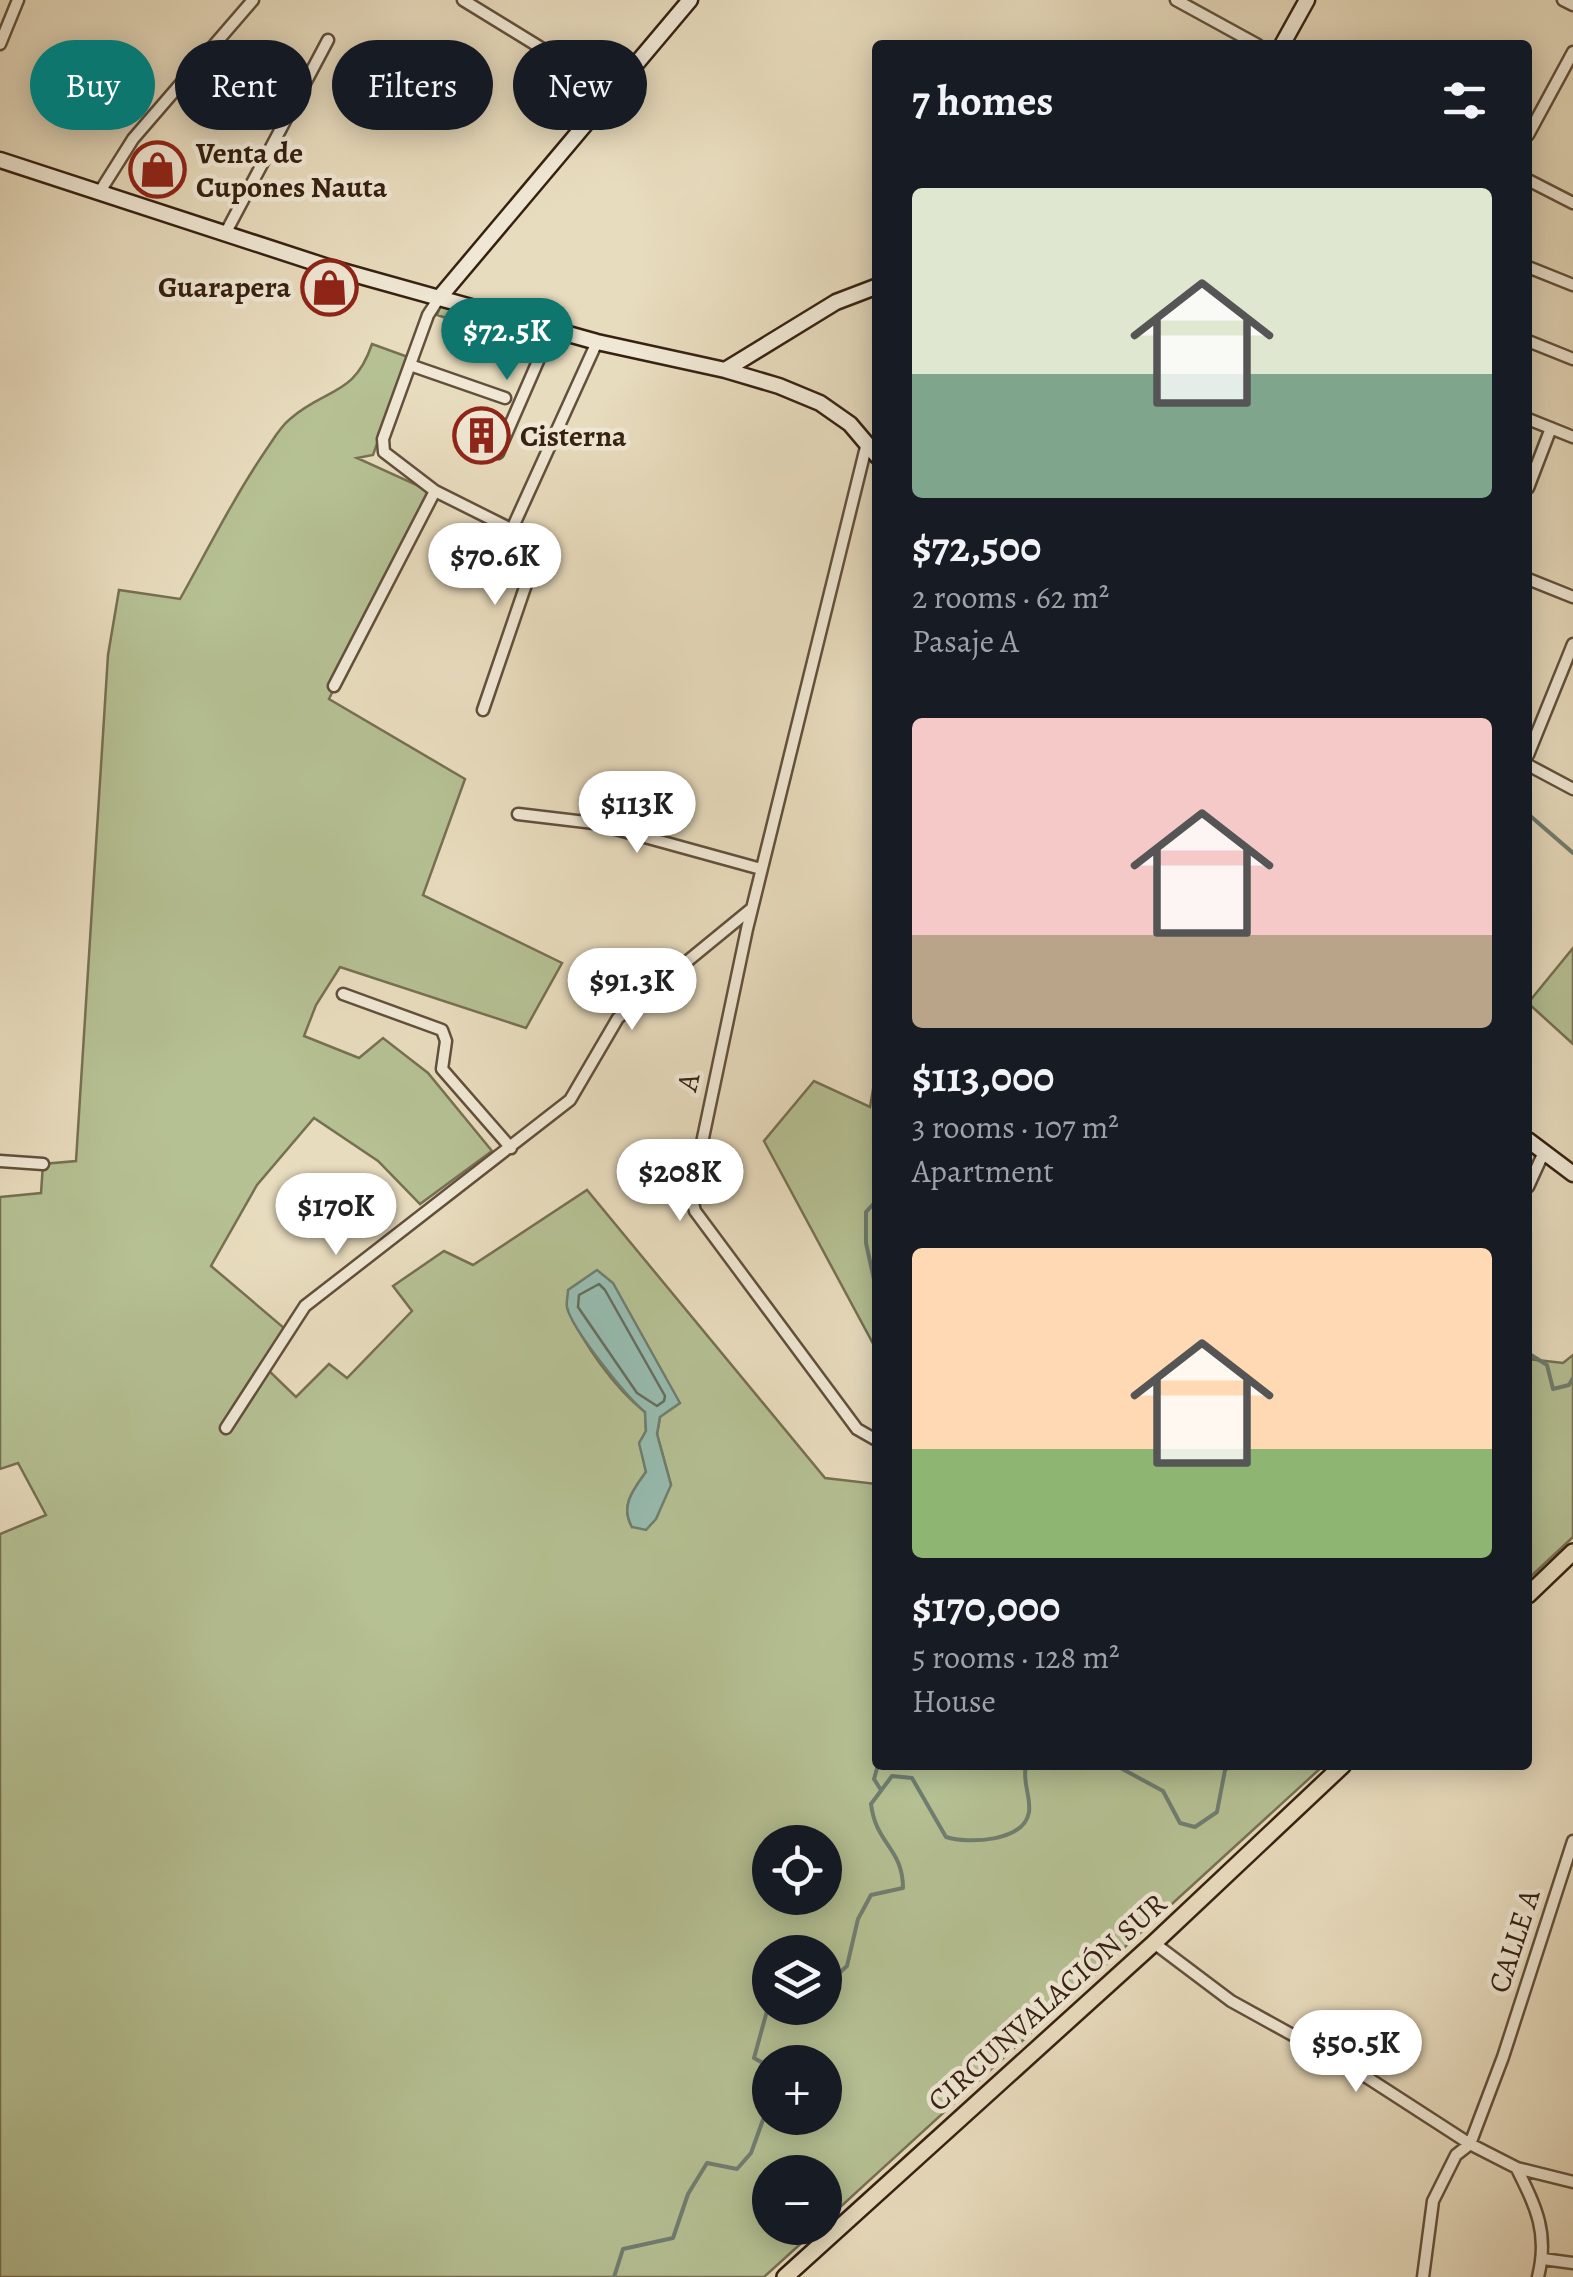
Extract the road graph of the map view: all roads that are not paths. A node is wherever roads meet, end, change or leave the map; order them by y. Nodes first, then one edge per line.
1 (18, 0) edge
2 (253, 0) edge
3 (462, 0) edge
4 (690, 0) edge
5 (1176, 0) edge
6 (1307, 0) edge
7 (1563, 0) edge
8 (1573, 6) edge
9 (328, 40) dead end
10 (527, 40) edge
11 (1249, 40) edge
12 (1285, 40) edge
13 (0, 44) edge
14 (647, 49) edge
15 (1573, 52) edge
16 (1532, 128) edge
17 (578, 130) edge
18 (0, 160) edge
19 (1532, 182) edge
20 (99, 193) junction
21 (1573, 203) edge
22 (225, 234) junction
23 (1532, 269) edge
24 (1573, 285) edge
25 (872, 288) edge
26 (439, 298) junction
27 (552, 329) junction
28 (598, 342) junction
29 (1532, 343) edge
30 (1573, 358) edge
31 (410, 365) junction
32 (726, 370) junction
33 (505, 398) dead end
34 (1532, 420) edge
35 (1551, 428) junction
36 (1573, 437) edge
37 (867, 443) junction
38 (872, 449) edge
39 (498, 453) dead end
40 (1532, 478) edge
41 (434, 491) junction
42 (513, 530) junction
43 (1532, 580) edge
44 (1573, 597) edge
45 (1573, 644) edge
46 (334, 686) dead end
47 (483, 710) dead end
48 (1532, 743) edge
49 (1532, 767) edge
50 (1573, 789) edge
51 (518, 814) dead end
52 (761, 869) junction
53 (752, 908) junction
54 (343, 994) dead end
55 (1532, 1143) edge
56 (511, 1148) junction
57 (1544, 1152) junction
58 (0, 1161) edge
59 (44, 1164) dead end
60 (1573, 1174) edge
61 (1532, 1178) edge
62 (226, 1428) dead end
63 (872, 1437) edge
64 (1573, 1552) edge
65 (1532, 1590) edge
66 (1338, 1770) edge
67 (1573, 1841) edge
68 (1154, 1944) junction
69 (1470, 2144) junction
70 (1517, 2168) junction
71 (1573, 2182) edge
72 (1542, 2259) junction
73 (1573, 2264) edge
74 (785, 2277) edge
75 (1424, 2277) edge
76 (1538, 2277) edge

1 - 13 street
2 - 20 street
3 - 10 street
4 - 14 main road
5 - 11 street
6 - 12 main road
7 - 8 street
9 - 22 street
15 - 16 street
17 - 26 main road
18 - 20 main road
19 - 21 street
20 - 22 main road
22 - 26 main road
23 - 24 street
25 - 32 main road
26 - 27 main road
26 - 31 street
27 - 28 main road
27 - 39 street
28 - 32 main road
28 - 42 street
29 - 30 street
31 - 33 street
31 - 41 street
32 - 37 main road
34 - 35 street
35 - 36 street
35 - 40 street
37 - 38 main road
37 - 52 street, A
41 - 42 street
41 - 46 street
42 - 47 street
43 - 44 street
45 - 48 street
49 - 50 street
51 - 52 street
52 - 53 street, A
53 - 56 street
53 - 63 street, A
54 - 56 street
55 - 57 main road
56 - 62 street
57 - 60 main road
57 - 61 street
58 - 59 street
64 - 65 main road
66 - 68 main road, CIRCUNVALACIÓN SUR
67 - 69 street, CALLE A
68 - 69 street
68 - 74 main road, CIRCUNVALACIÓN SUR
69 - 70 street
69 - 75 street, CALLE A
70 - 71 street
70 - 72 street
72 - 73 street
72 - 76 street

